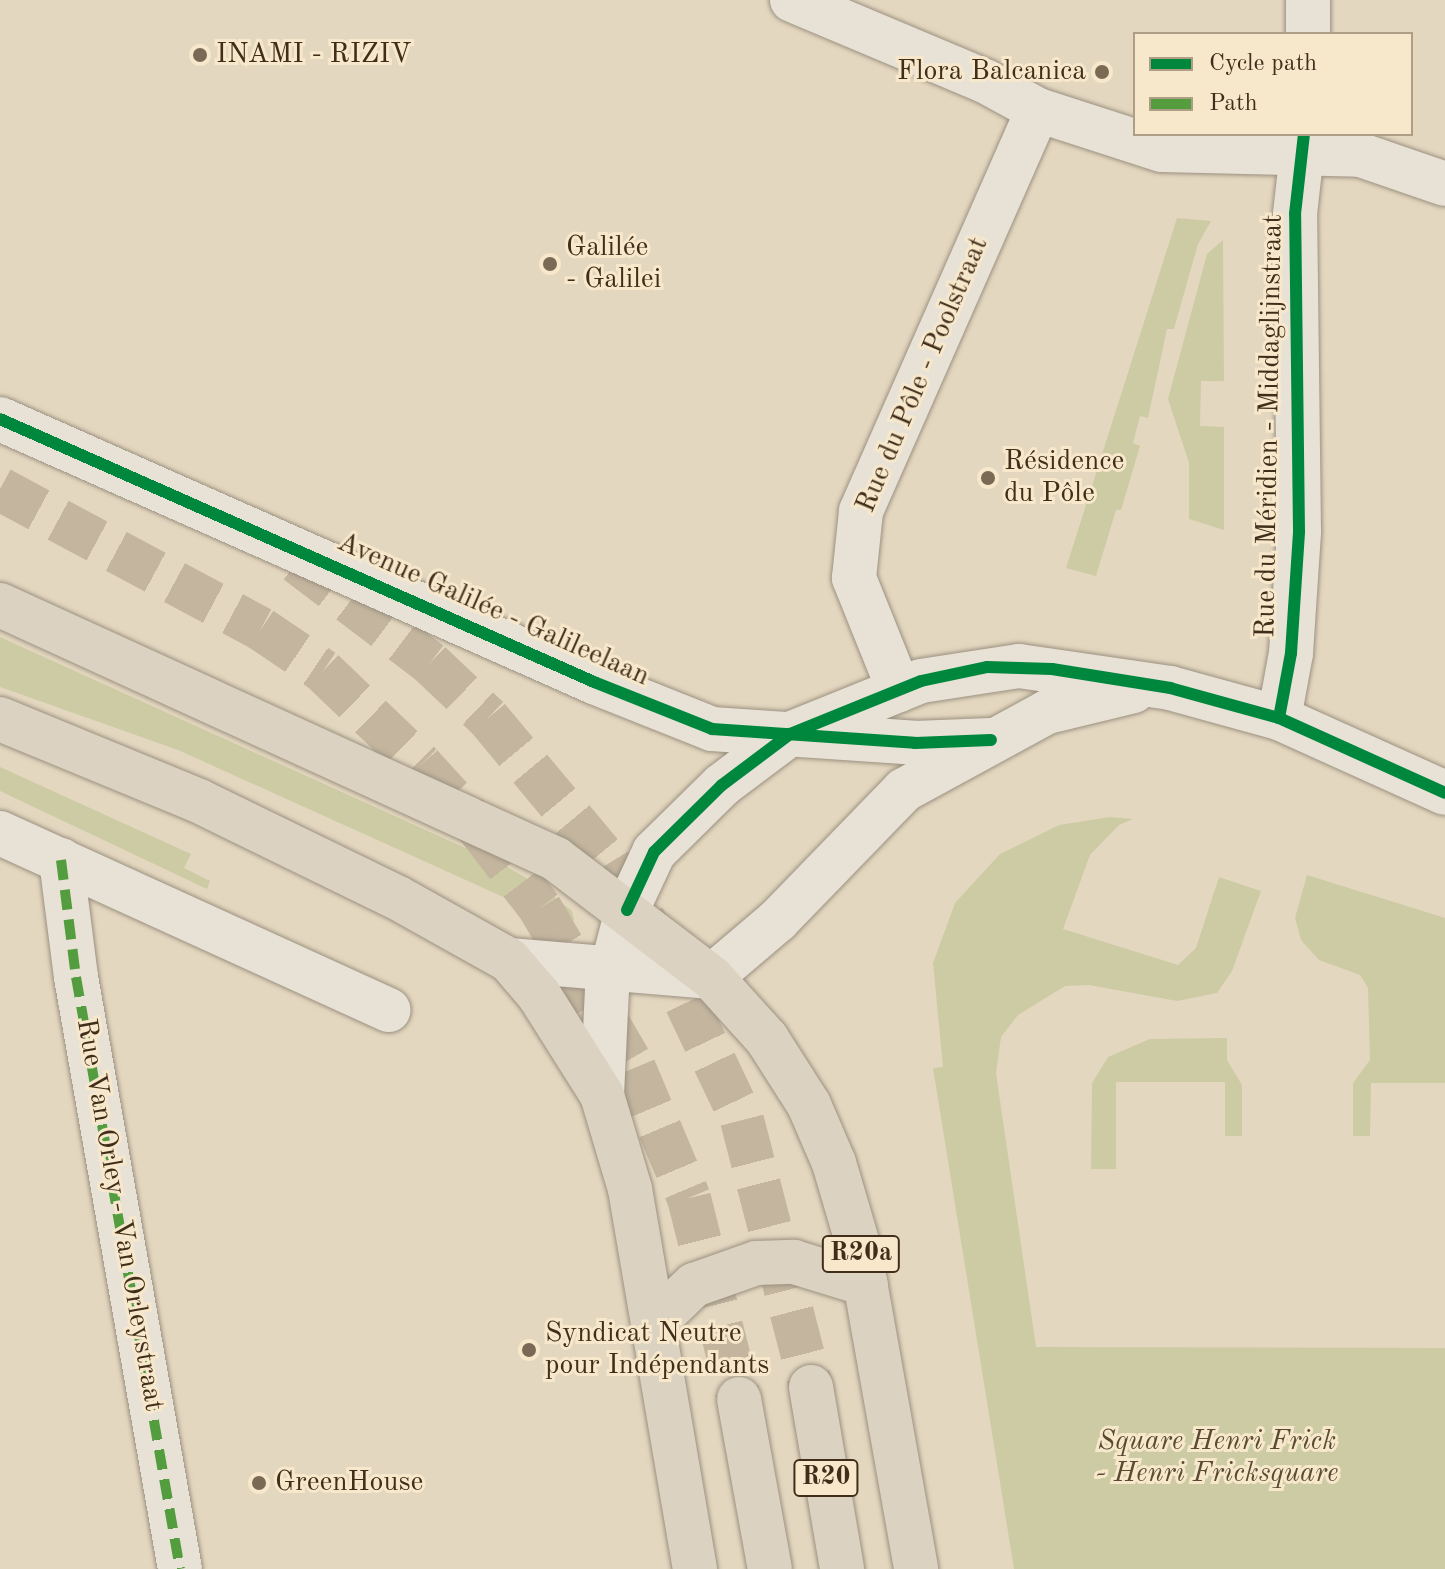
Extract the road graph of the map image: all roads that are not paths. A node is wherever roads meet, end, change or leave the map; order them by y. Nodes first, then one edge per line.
1 (792, 0) edge
2 (1308, 0) edge
3 (1308, 32) edge
4 (1038, 110) junction
5 (1303, 143) edge
6 (1445, 184) edge
7 (0, 419) edge
8 (0, 605) edge
9 (1152, 687) junction
10 (899, 690) junction
11 (1279, 718) junction
12 (0, 719) edge
13 (790, 734) junction
14 (991, 740) junction
15 (1445, 793) edge
16 (0, 833) edge
17 (61, 860) junction
18 (627, 910) junction
19 (509, 960) junction
20 (612, 968) junction
21 (711, 977) junction
22 (389, 1010) dead end
23 (602, 1095) junction
24 (866, 1284) junction
25 (653, 1324) junction
26 (811, 1387) tunnel mouth
27 (739, 1399) tunnel mouth
28 (180, 1569) edge
29 (695, 1569) edge
30 (770, 1569) edge
31 (842, 1569) edge
32 (916, 1569) edge

1 - 4 street
2 - 3 street
4 - 5 street
4 - 10 street, Rue du Pôle - Poolstraat
5 - 6 street
5 - 11 street, Rue du Méridien - Middaglijnstraat
7 - 13 street, Avenue Galilée - Galileelaan
8 - 18 main road
9 - 10 street
9 - 11 street
9 - 14 street
10 - 13 street
11 - 15 street
12 - 19 main road
13 - 14 street, Avenue Galilée - Galileelaan
13 - 18 street
14 - 21 street
16 - 17 street
17 - 22 street
17 - 28 street, Rue Van Orley - Van Orleystraat
18 - 20 street
18 - 21 main road, R20a
19 - 20 street
19 - 23 main road
20 - 21 street
20 - 23 street
21 - 24 main road, R20a
23 - 25 main road
24 - 25 main road
24 - 32 main road, R20a
25 - 29 main road
26 - 31 main road, R20
27 - 30 main road, R20

